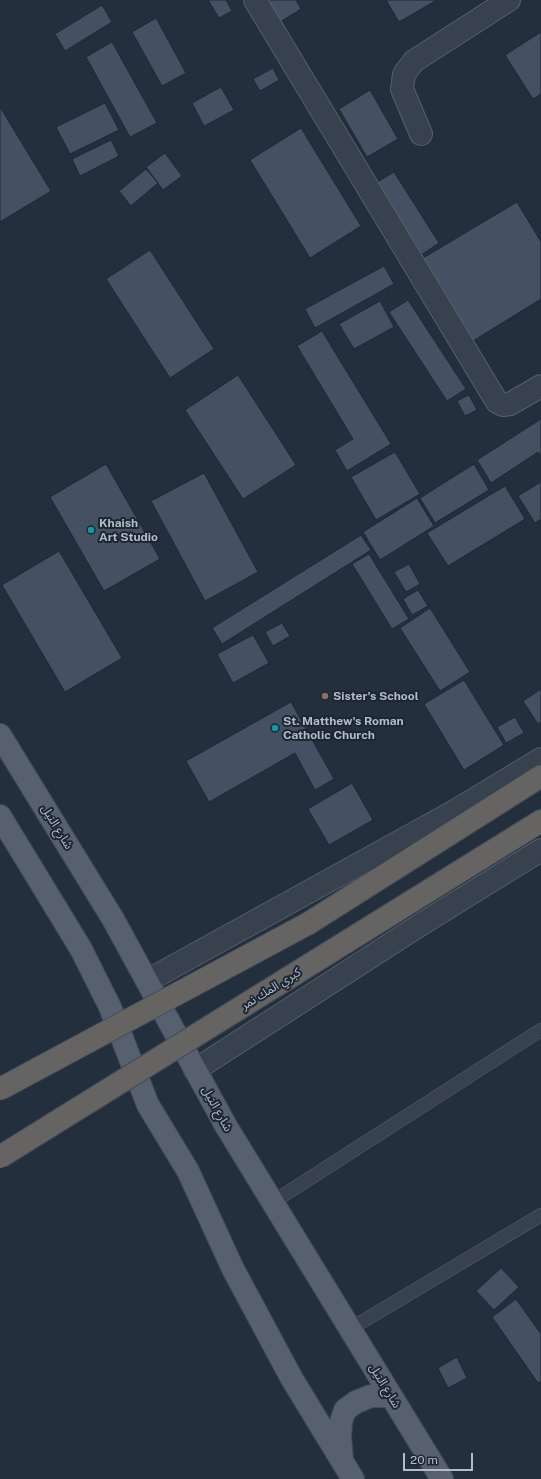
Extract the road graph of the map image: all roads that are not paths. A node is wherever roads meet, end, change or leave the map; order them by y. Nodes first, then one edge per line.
1 (255, 0) edge
2 (509, 0) edge
3 (421, 134) dead end
4 (541, 386) edge
5 (0, 734) edge
6 (541, 759) edge
7 (541, 776) edge
8 (0, 816) edge
9 (541, 821) edge
10 (541, 850) edge
11 (147, 981) junction
12 (541, 1030) edge
13 (195, 1070) junction
14 (0, 1089) edge
15 (0, 1157) edge
16 (273, 1202) junction
17 (541, 1215) edge
18 (350, 1329) junction
19 (391, 1396) junction
20 (348, 1471) edge
21 (442, 1479) edge

1 - 4 street
2 - 3 street
5 - 11 main road, شارع النيل
6 - 11 street
7 - 14 highway, bridge
8 - 20 main road
9 - 15 highway, كبري المك نمر, bridge
10 - 13 street
11 - 13 main road, شارع النيل
12 - 16 lane
13 - 16 main road, شارع النيل
16 - 18 main road, شارع النيل
17 - 18 lane
18 - 19 main road, شارع النيل
19 - 20 main road
19 - 21 main road, شارع النيل

